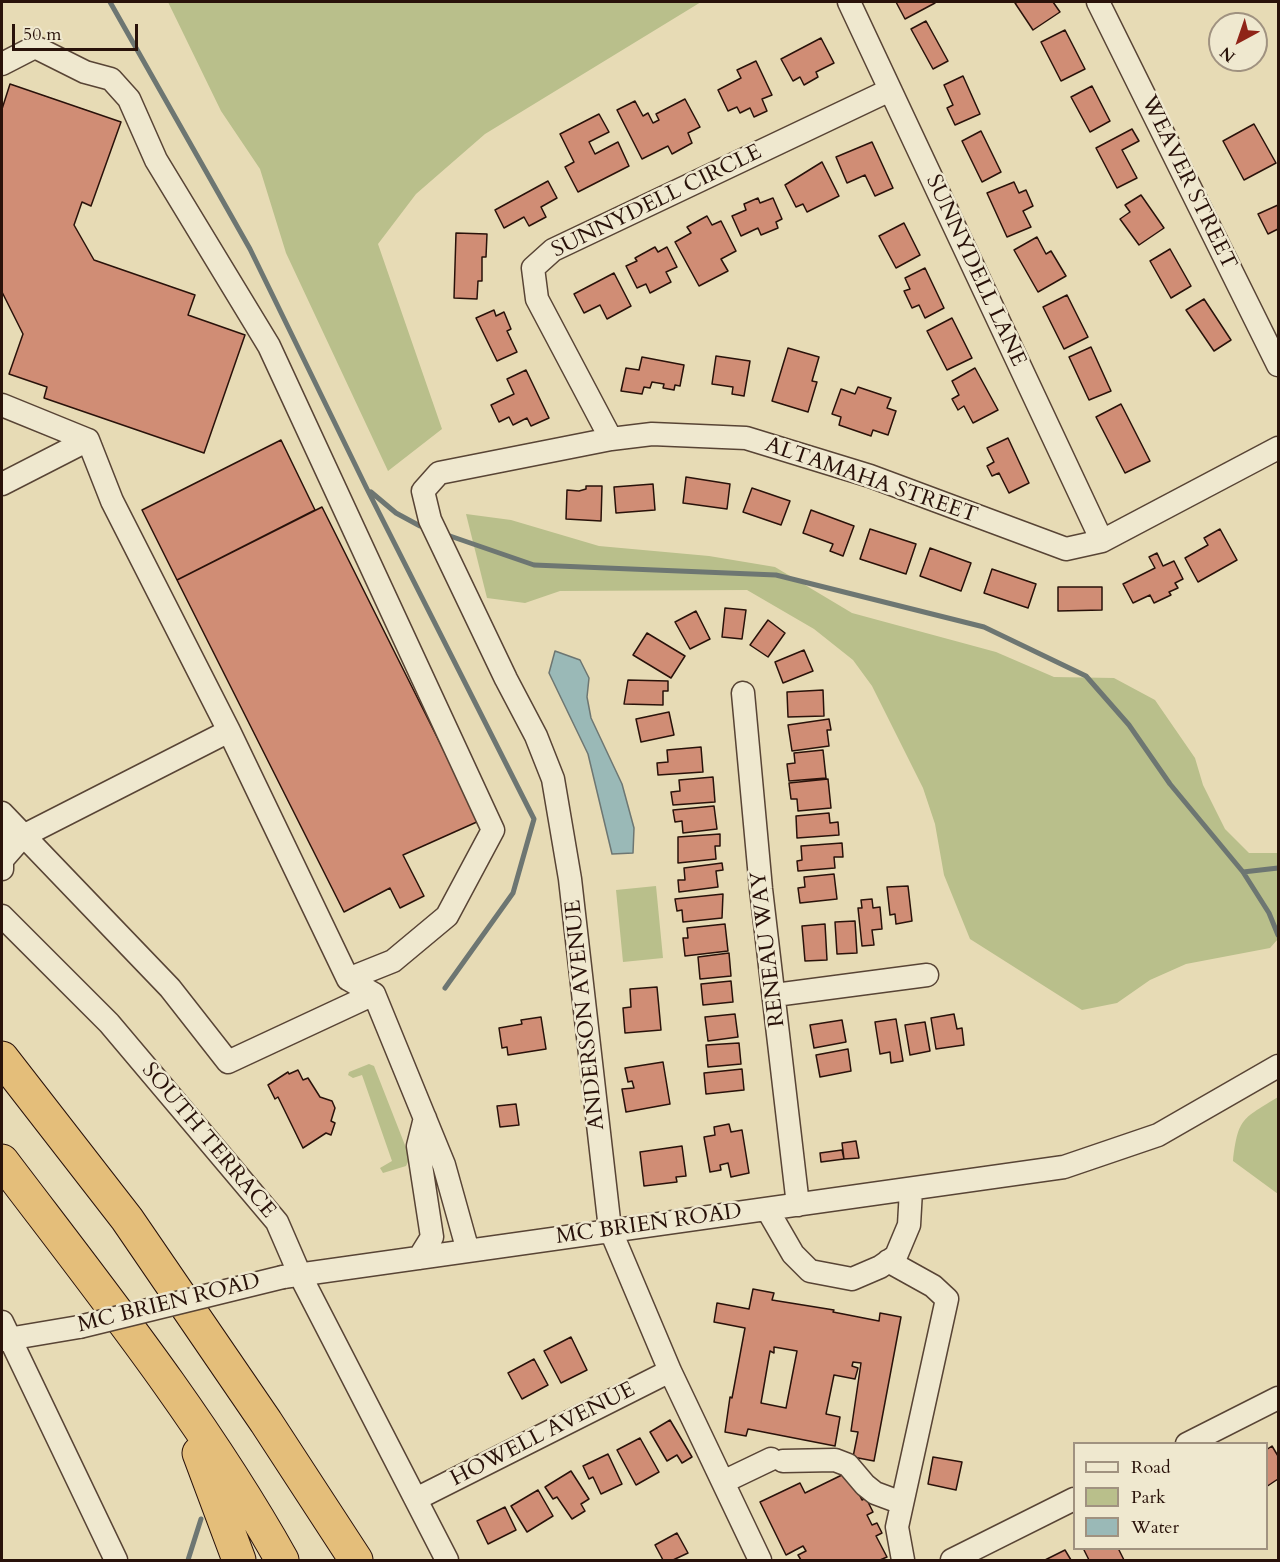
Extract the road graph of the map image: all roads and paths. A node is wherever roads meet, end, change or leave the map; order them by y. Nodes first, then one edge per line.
1 (849, 2) edge
2 (1098, 2) edge
3 (2, 64) edge
4 (890, 90) junction
5 (1278, 365) edge
6 (2, 405) edge
7 (611, 439) junction
8 (88, 440) junction
9 (1278, 448) edge
10 (439, 473) joint
11 (2, 484) edge
12 (1102, 541) junction
13 (743, 693) dead end
14 (229, 731) junction
15 (2, 813) edge
16 (12, 838) edge
17 (2, 869) edge
18 (2, 916) edge
19 (927, 975) dead end
20 (348, 979) junction
21 (374, 994) junction
22 (775, 995) junction
23 (2, 1058) edge
24 (1278, 1066) edge
25 (425, 1118) junction
26 (2, 1161) edge
27 (910, 1190) junction
28 (798, 1205) junction
29 (767, 1209) junction
30 (610, 1229) junction
31 (468, 1251) junction
32 (419, 1258) junction
33 (888, 1261) junction
34 (292, 1276) junction
35 (4, 1333) edge
36 (670, 1371) junction
37 (1278, 1398) edge
38 (179, 1400) junction
39 (1189, 1442) edge
40 (723, 1482) junction
41 (416, 1499) junction
42 (1073, 1500) edge
43 (902, 1503) junction
44 (116, 1560) edge
45 (239, 1560) edge
46 (282, 1560) edge
47 (356, 1560) edge
48 (447, 1560) edge
49 (760, 1560) edge
50 (902, 1560) edge
51 (952, 1560) edge

1 - 4 street, SUNNYDELL LANE
2 - 5 street, WEAVER STREET
3 - 20 street
4 - 7 street, SUNNYDELL CIRCLE
4 - 12 street, SUNNYDELL LANE
6 - 8 street
7 - 10 street, ALTAMAHA STREET
7 - 12 street, ALTAMAHA STREET
8 - 11 street
8 - 14 street
9 - 12 street, ALTAMAHA STREET
10 - 30 street, ANDERSON AVENUE
13 - 22 street, RENEAU WAY
14 - 16 street
14 - 20 street
15 - 16 street
16 - 17 street
16 - 21 street
18 - 34 street, SOUTH TERRACE
19 - 22 street
20 - 21 street
21 - 25 street
22 - 28 street, RENEAU WAY
23 - 47 highway
24 - 27 street, MC BRIEN ROAD
25 - 31 street
25 - 32 street
26 - 38 highway
27 - 28 street, MC BRIEN ROAD
27 - 33 street
28 - 29 street, MC BRIEN ROAD
29 - 30 street, MC BRIEN ROAD
29 - 33 street
30 - 31 street, MC BRIEN ROAD
30 - 36 street, ANDERSON AVENUE
31 - 32 street, MC BRIEN ROAD
32 - 34 street, MC BRIEN ROAD
33 - 43 street
34 - 35 street, MC BRIEN ROAD, bridge
34 - 41 street, SOUTH TERRACE
35 - 44 street
36 - 40 street, ANDERSON AVENUE
36 - 41 street, HOWELL AVENUE
37 - 39 street
38 - 45 highway
38 - 46 highway
40 - 43 street
40 - 49 street, ANDERSON AVENUE
41 - 48 street, SOUTH TERRACE
42 - 51 street
43 - 50 street

